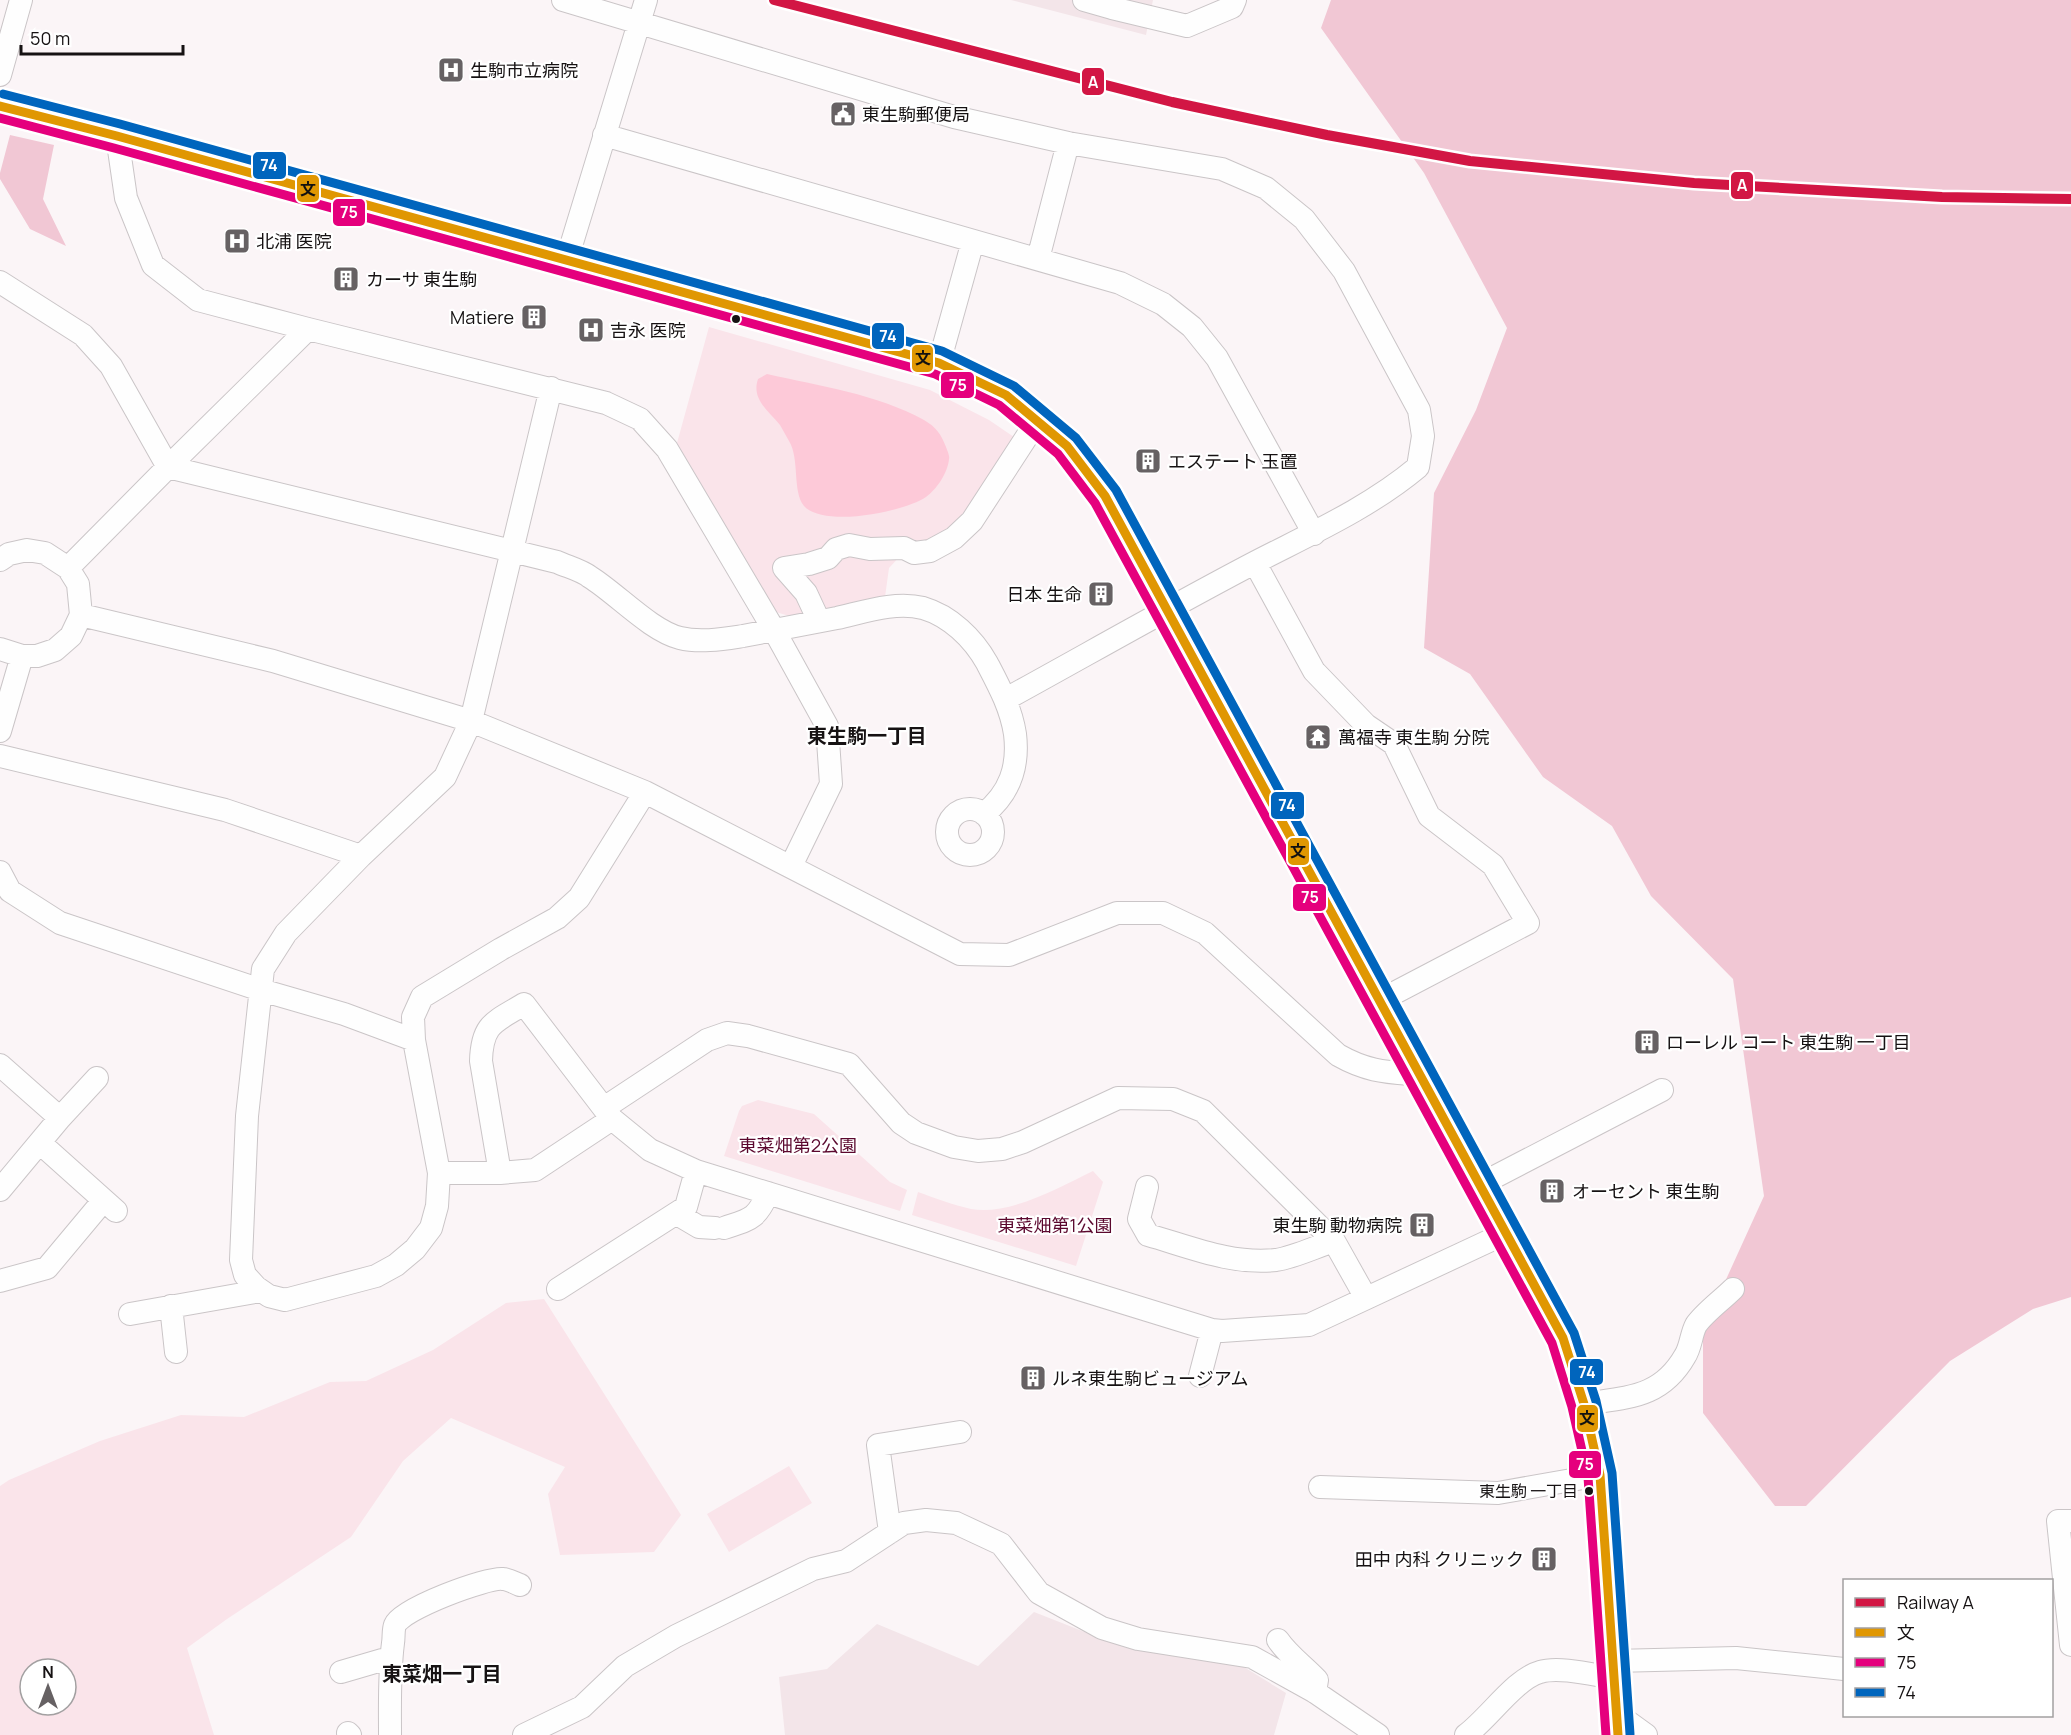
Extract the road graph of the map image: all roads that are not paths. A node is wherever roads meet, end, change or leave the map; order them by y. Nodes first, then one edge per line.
1 (21, 0) edge
2 (563, 0) edge
3 (646, 0) edge
4 (1084, 0) edge
5 (1235, 0) edge
6 (1113, 4) edge
7 (639, 22) junction
8 (0, 75) edge
9 (0, 106) edge
10 (604, 135) junction
11 (117, 136) junction
12 (1068, 142) junction
13 (973, 241) junction
14 (1038, 259) junction
15 (567, 260) junction
16 (0, 282) edge
17 (308, 329) junction
18 (939, 363) junction
19 (550, 388) junction
20 (1037, 421) junction
21 (168, 467) junction
22 (1314, 534) junction
23 (512, 551) junction
24 (0, 560) edge
25 (1255, 563) junction
26 (68, 568) junction
27 (1166, 610) junction
28 (81, 615) junction
29 (819, 621) junction
30 (774, 630) junction
31 (0, 649) edge
32 (22, 656) junction
33 (1006, 699) junction
34 (471, 721) junction
35 (0, 731) edge
36 (0, 756) edge
37 (645, 792) junction
38 (984, 814) dead end
39 (361, 856) junction
40 (791, 867) junction
41 (0, 872) edge
42 (261, 990) junction
43 (1381, 1000) junction
44 (414, 1040) junction
45 (0, 1065) edge
46 (1420, 1075) junction
47 (97, 1078) dead end
48 (1662, 1090) dead end
49 (608, 1113) junction
50 (60, 1118) junction
51 (40, 1143) junction
52 (696, 1172) junction
53 (439, 1173) junction
54 (500, 1173) junction
55 (1481, 1184) junction
56 (1147, 1187) dead end
57 (0, 1190) edge
58 (768, 1193) junction
59 (677, 1214) junction
60 (1506, 1233) junction
61 (1334, 1241) junction
62 (0, 1281) edge
63 (558, 1289) dead end
64 (1732, 1289) dead end
65 (260, 1291) junction
66 (1366, 1298) junction
67 (171, 1306) junction
68 (130, 1314) dead end
69 (1212, 1330) junction
70 (176, 1352) dead end
71 (1200, 1376) dead end
72 (1584, 1404) junction
73 (960, 1432) dead end
74 (1600, 1475) junction
75 (1320, 1487) dead end
76 (2071, 1521) edge
77 (890, 1532) junction
78 (520, 1585) dead end
79 (2070, 1637) edge
80 (1278, 1640) dead end
81 (391, 1660) junction
82 (1843, 1669) edge
83 (1614, 1670) junction
84 (341, 1672) dead end
85 (1315, 1692) junction
86 (1617, 1724) edge
87 (390, 1735) edge
88 (524, 1735) edge
89 (1378, 1735) edge
90 (1466, 1735) edge
91 (1646, 1735) edge

1 - 8 street
2 - 7 street
3 - 7 street
4 - 6 street
5 - 6 street
7 - 10 street
7 - 12 street
9 - 11 street
10 - 13 street
10 - 15 street
11 - 15 street
11 - 17 street
12 - 14 street
12 - 22 street
13 - 14 street
13 - 18 street
14 - 22 street
15 - 18 street
16 - 21 street
17 - 19 street
17 - 21 street
18 - 20 street
19 - 23 street
19 - 30 street
20 - 27 street
20 - 29 street
21 - 23 street
21 - 26 street
22 - 25 street
23 - 30 street
23 - 34 street
24 - 26 street
25 - 27 street
25 - 43 street
26 - 28 street
27 - 33 street
27 - 43 street
28 - 32 street
28 - 34 street
29 - 30 street
29 - 33 street
30 - 40 street
31 - 32 street
32 - 35 street
33 - 38 street
34 - 37 street
34 - 39 street
36 - 39 street
37 - 40 street
37 - 44 street
39 - 42 street
40 - 46 street
41 - 42 street
42 - 44 street
42 - 65 street
43 - 46 street
44 - 53 street
45 - 50 street
46 - 55 street
47 - 50 street
48 - 55 street
49 - 52 street
49 - 54 street
49 - 54 street
49 - 61 street
50 - 51 street
51 - 57 street
51 - 62 street
52 - 58 street
52 - 59 street
53 - 54 street
53 - 65 street
55 - 60 street
56 - 61 street
58 - 59 street
58 - 69 street
59 - 63 street
60 - 66 street
60 - 72 street
61 - 66 street
64 - 72 street
65 - 67 street
66 - 69 street
67 - 68 street
67 - 70 street
69 - 71 street
72 - 74 street
73 - 77 street
74 - 75 street
74 - 83 street
76 - 79 street
77 - 85 street
77 - 88 street
78 - 81 street
80 - 85 street
81 - 84 street
81 - 87 street
82 - 83 street
83 - 86 street
83 - 90 street
85 - 89 street
86 - 91 street

